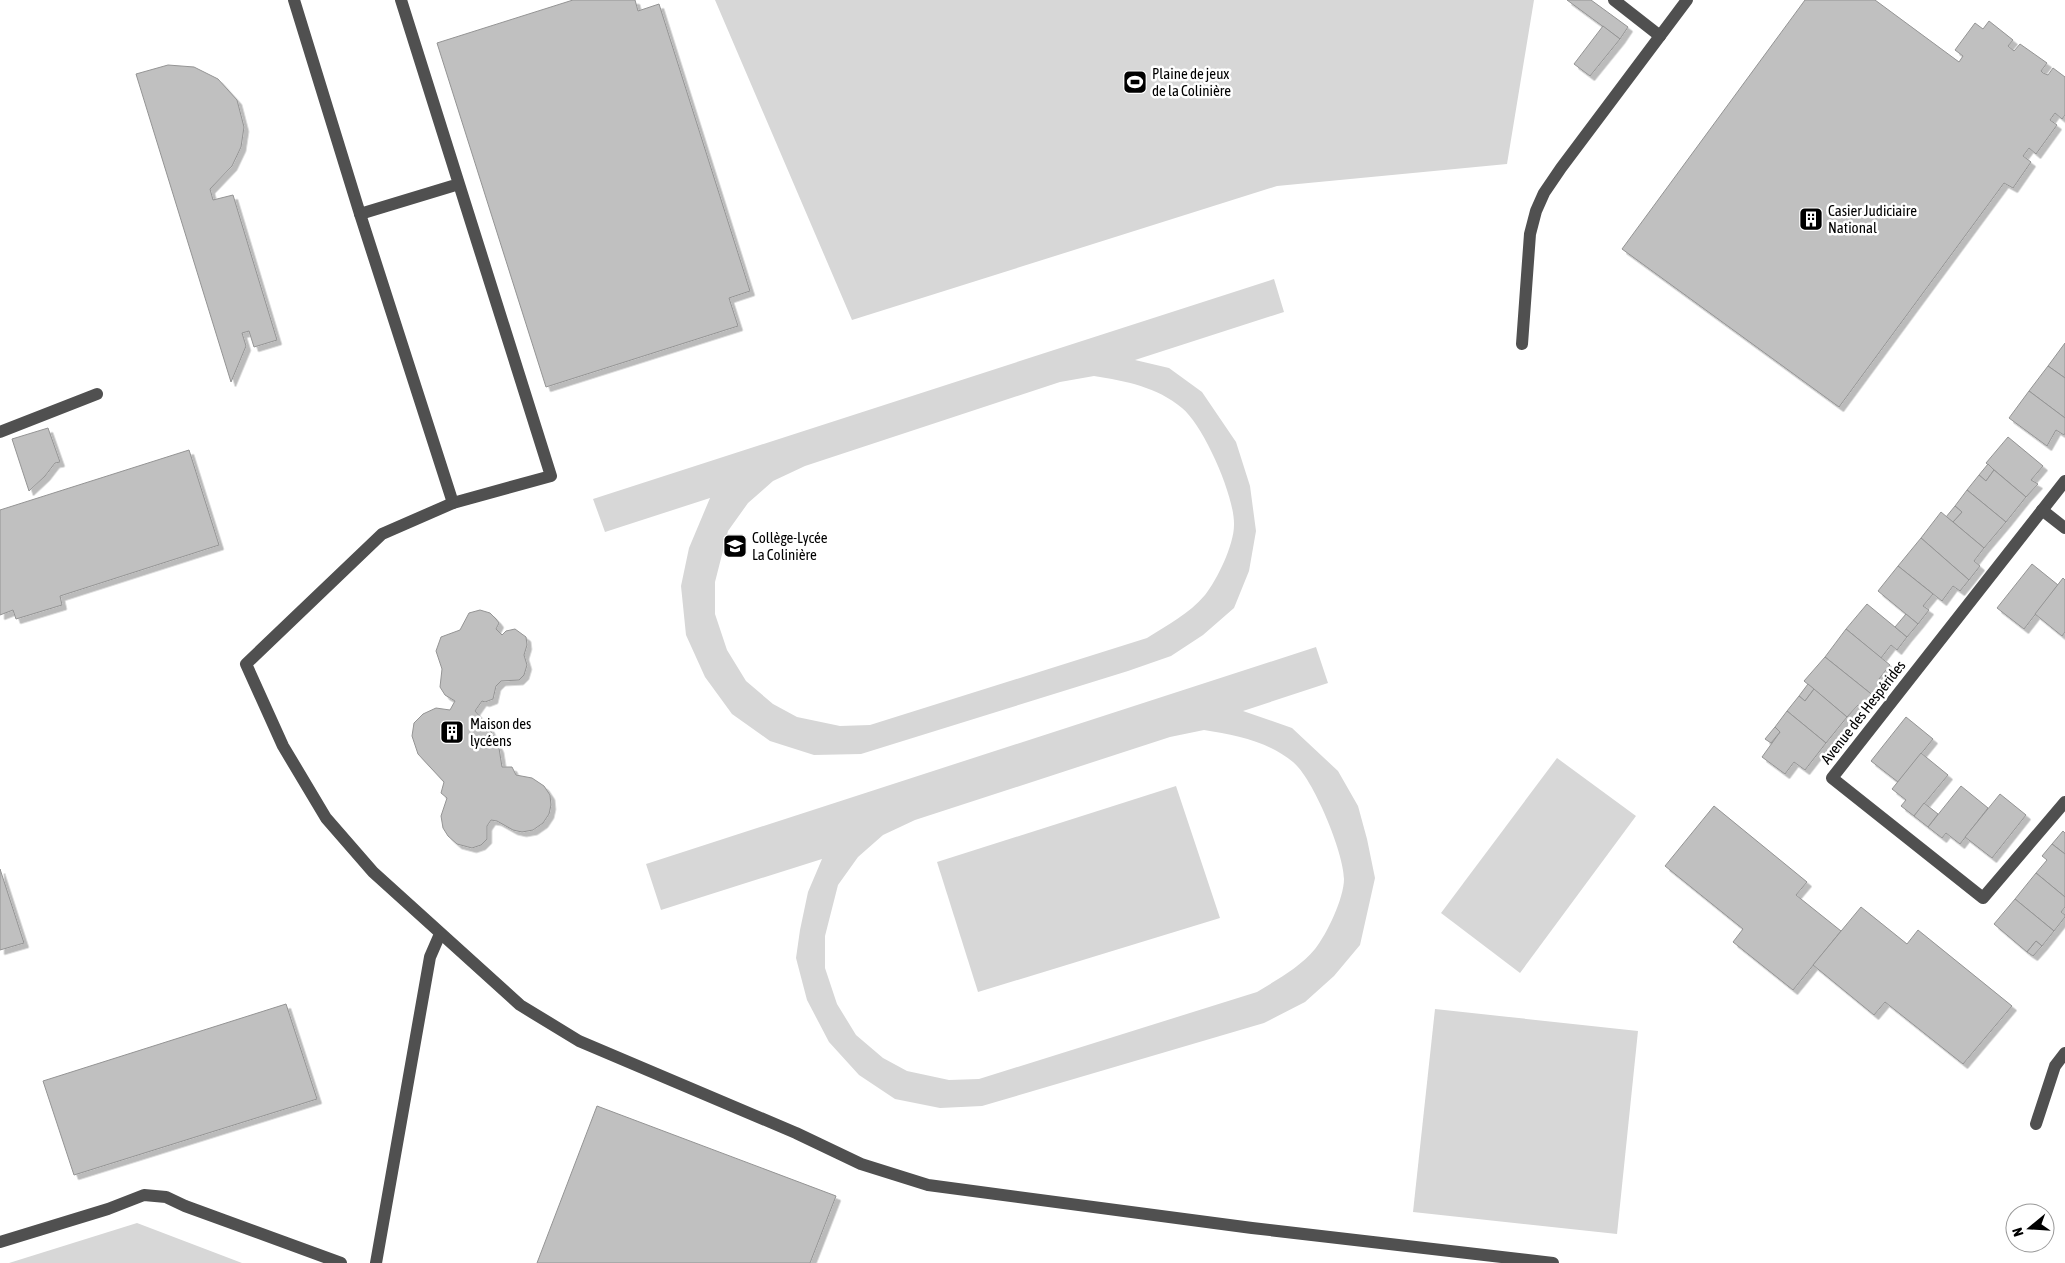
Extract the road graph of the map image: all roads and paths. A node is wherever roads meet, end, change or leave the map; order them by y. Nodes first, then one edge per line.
1 (294, 0) edge
2 (401, 0) edge
3 (1614, 0) edge
4 (1687, 0) edge
5 (1660, 36) junction
6 (459, 184) junction
7 (360, 214) junction
8 (1522, 344) dead end
9 (96, 394) dead end
10 (0, 432) edge
11 (2065, 481) edge
12 (453, 504) junction
13 (2042, 510) junction
14 (2065, 528) edge
15 (2065, 802) edge
16 (440, 934) junction
17 (2065, 1053) edge
18 (2036, 1124) dead end
19 (0, 1242) edge
20 (341, 1263) edge
21 (376, 1263) edge
22 (1553, 1263) edge

1 - 7 street
2 - 6 street
3 - 5 street
4 - 5 street
5 - 8 street
6 - 7 street
6 - 12 street
7 - 12 street
9 - 10 street
11 - 13 street, Avenue des Hespérides
12 - 16 street
13 - 14 street
13 - 15 street, Avenue des Hespérides
16 - 21 street
16 - 22 street
17 - 18 street
19 - 20 street

